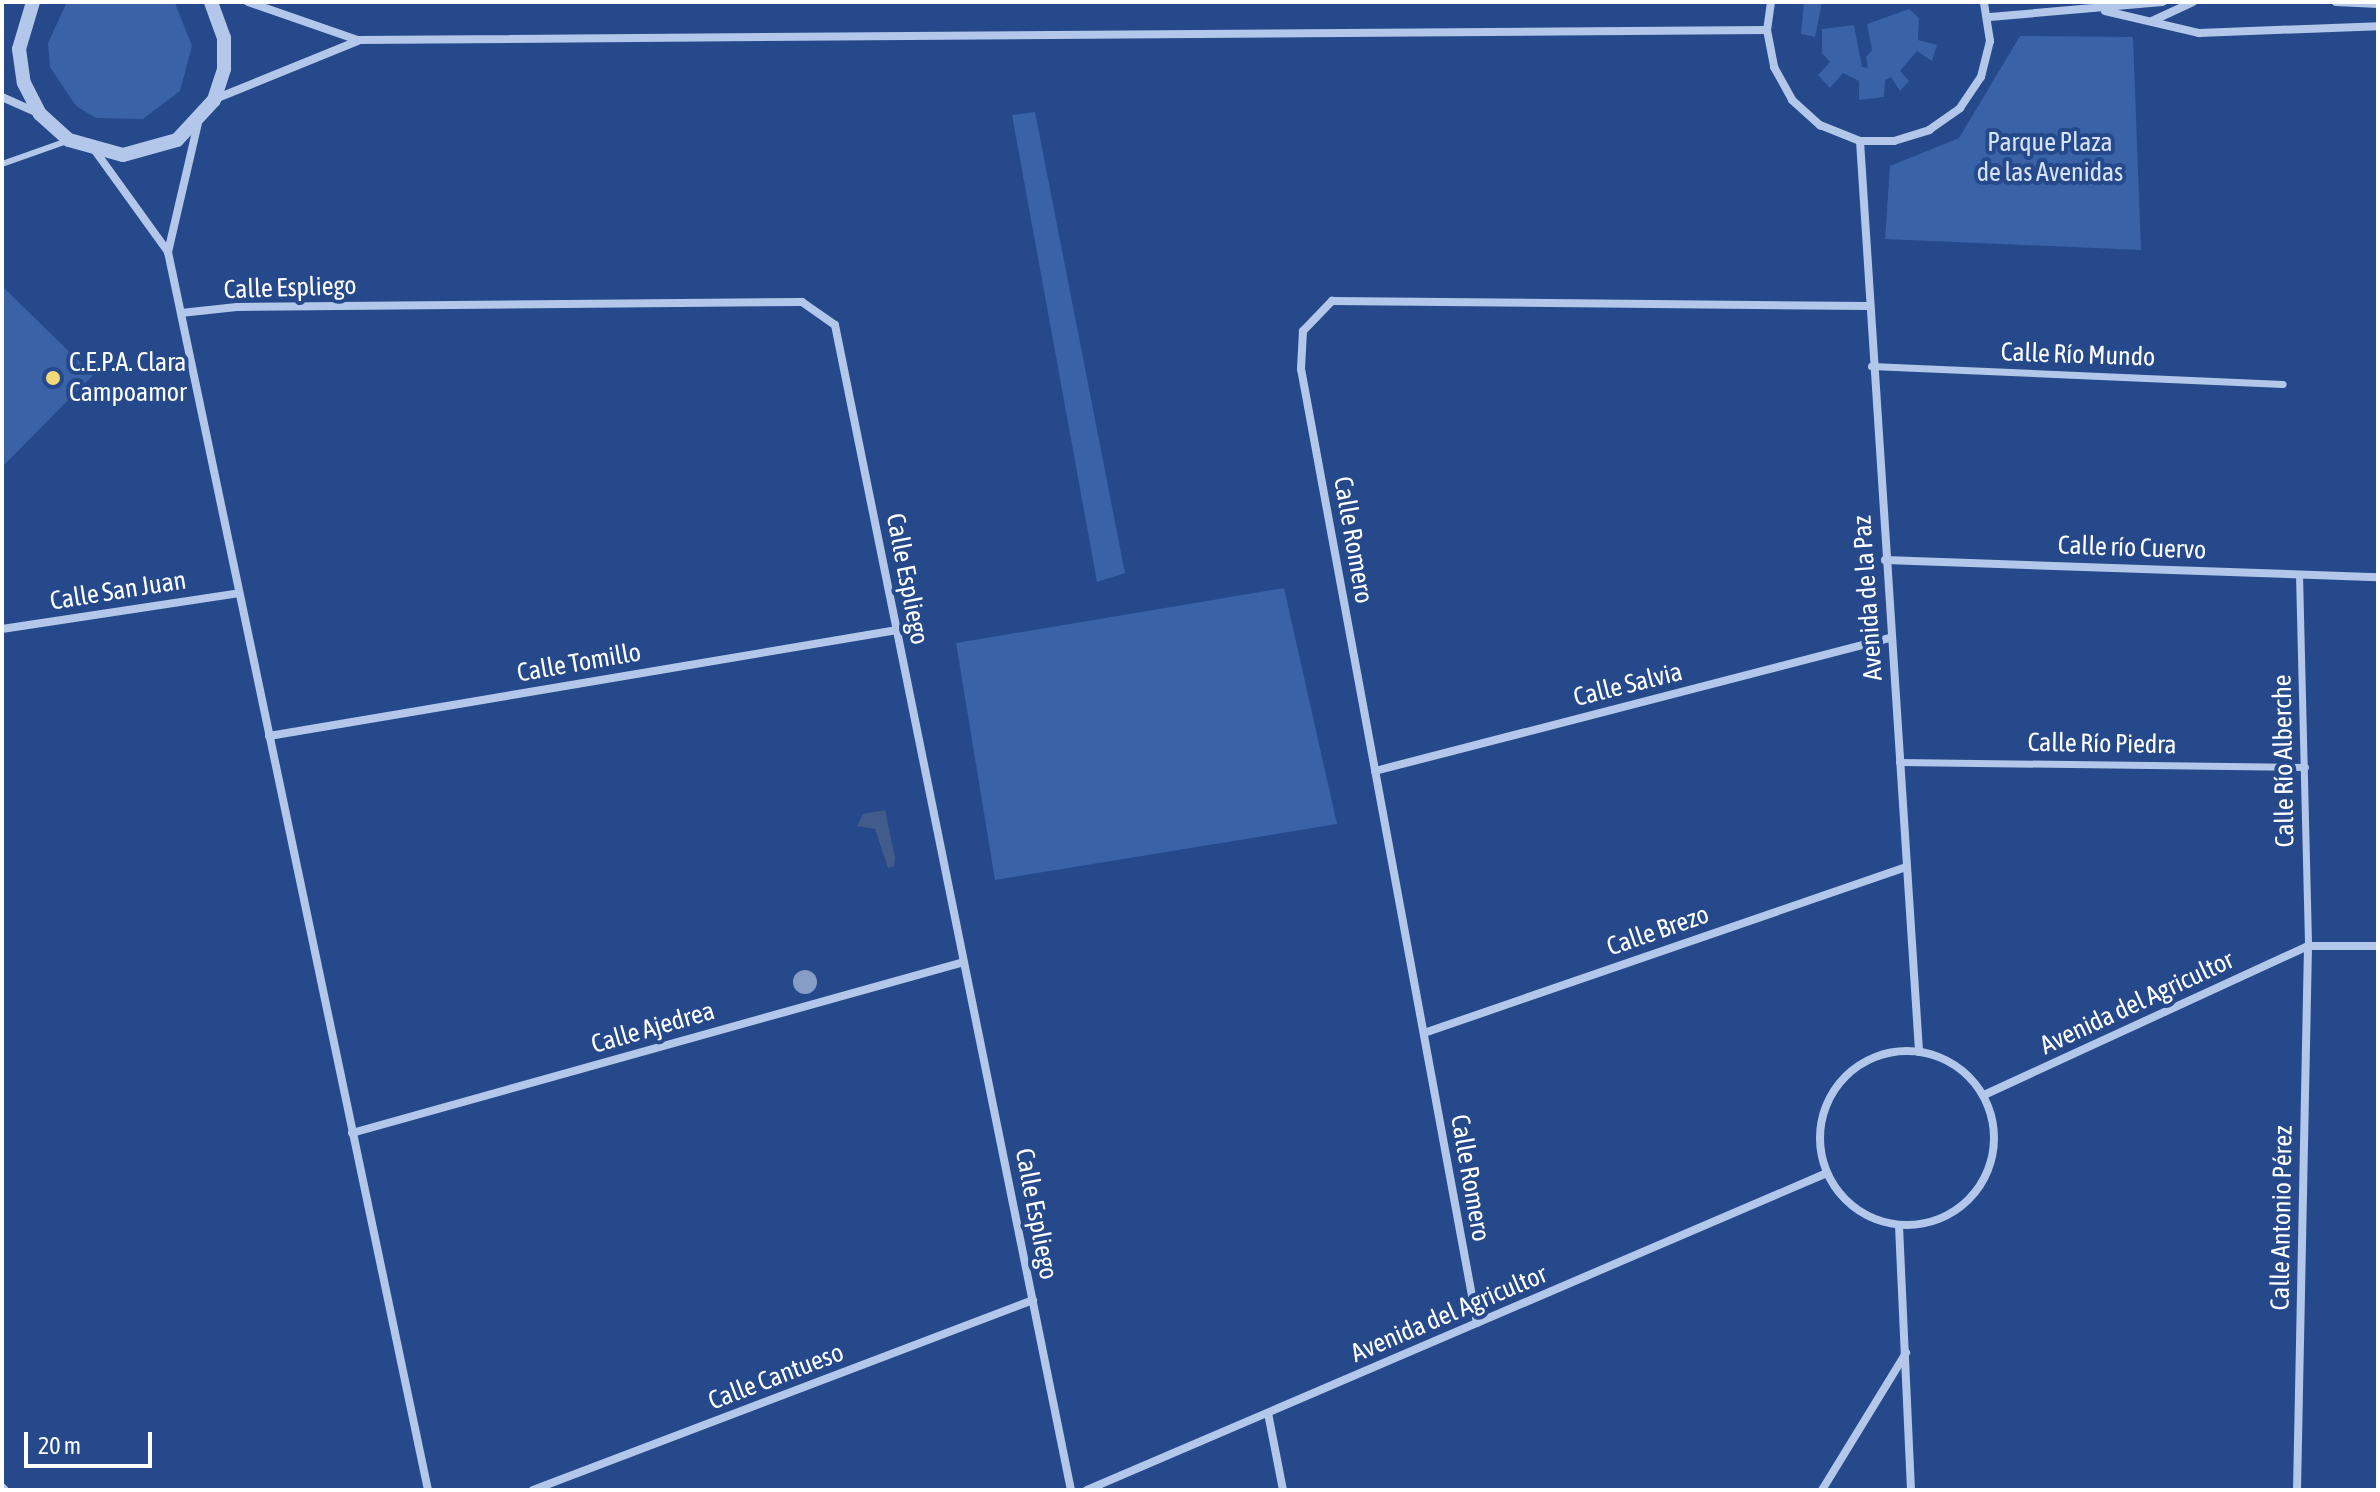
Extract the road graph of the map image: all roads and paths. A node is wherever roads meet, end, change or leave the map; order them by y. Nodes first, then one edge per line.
1 (33, 2) edge
2 (211, 2) edge
3 (248, 2) edge
4 (1771, 2) edge
5 (1984, 2) edge
6 (2162, 2) edge
7 (2193, 2) edge
8 (2336, 2) edge
9 (2378, 4) edge
10 (2105, 11) junction
11 (1990, 17) junction
12 (2151, 22) junction
13 (2378, 26) edge
14 (1767, 30) junction
15 (358, 40) junction
16 (2, 97) edge
17 (214, 100) junction
18 (40, 114) junction
19 (198, 123) junction
20 (69, 140) junction
21 (1860, 141) junction
22 (96, 152) junction
23 (2, 164) edge
24 (168, 252) junction
25 (1867, 306) junction
26 (181, 313) junction
27 (1871, 366) junction
28 (2283, 384) dead end
29 (1885, 560) junction
30 (2299, 574) junction
31 (2378, 577) edge
32 (239, 593) junction
33 (2, 629) edge
34 (897, 630) junction
35 (1890, 638) junction
36 (269, 736) junction
37 (1899, 762) junction
38 (2305, 767) junction
39 (1375, 771) junction
40 (1906, 867) junction
41 (2308, 946) junction
42 (2378, 946) edge
43 (964, 962) junction
44 (1424, 1033) junction
45 (1919, 1052) junction
46 (1984, 1095) junction
47 (352, 1133) junction
48 (1827, 1173) junction
49 (1899, 1226) junction
50 (1033, 1300) junction
51 (1477, 1323) junction
52 (1906, 1352) junction
53 (1268, 1413) junction
54 (428, 1490) edge
55 (533, 1490) edge
56 (1071, 1490) edge
57 (1087, 1490) edge
58 (1283, 1490) edge
59 (1822, 1490) edge
60 (1911, 1490) edge
61 (2297, 1490) edge

1 - 18 street
2 - 17 street
3 - 15 street
4 - 14 street
5 - 11 street
6 - 10 street
7 - 12 street
8 - 9 street
10 - 11 street
10 - 12 street
11 - 21 street
12 - 13 street
14 - 15 street
14 - 21 street
15 - 17 street
16 - 18 street
17 - 19 street
18 - 20 street
19 - 22 street
19 - 24 street
20 - 22 street
20 - 23 lane
21 - 25 street, Avenida de la Paz
22 - 24 street
24 - 26 street
25 - 27 street, Avenida de la Paz
25 - 39 street, Calle Romero
26 - 32 street
26 - 34 street, Calle Espliego
27 - 28 street, Calle Río Mundo
27 - 29 street, Avenida de la Paz
29 - 30 street, Calle río Cuervo
29 - 35 street, Avenida de la Paz
30 - 31 street, Calle río Cuervo
30 - 38 street, Calle Río Alberche
32 - 33 street, Calle San Juan
32 - 36 street
34 - 36 street, Calle Tomillo
34 - 43 street, Calle Espliego
35 - 37 street, Avenida de la Paz
35 - 39 street, Calle Salvia
36 - 47 street
37 - 38 street, Calle Río Piedra
37 - 40 street, Avenida de la Paz
38 - 41 street, Calle Río Alberche
39 - 44 street, Calle Romero
40 - 44 street, Calle Brezo
40 - 45 street, Avenida de la Paz
41 - 42 street
41 - 46 street, Avenida del Agricultor
41 - 61 street, Calle Antonio Pérez
43 - 47 street, Calle Ajedrea
43 - 50 street, Calle Espliego
44 - 51 street, Calle Romero
45 - 46 street
45 - 48 street
46 - 49 street
47 - 54 street
48 - 49 street
48 - 51 street, Avenida del Agricultor
49 - 52 street
50 - 55 street, Calle Cantueso
50 - 56 street, Calle Espliego
51 - 53 street, Avenida del Agricultor
52 - 59 street
52 - 60 street
53 - 57 street, Avenida del Agricultor
53 - 58 street

